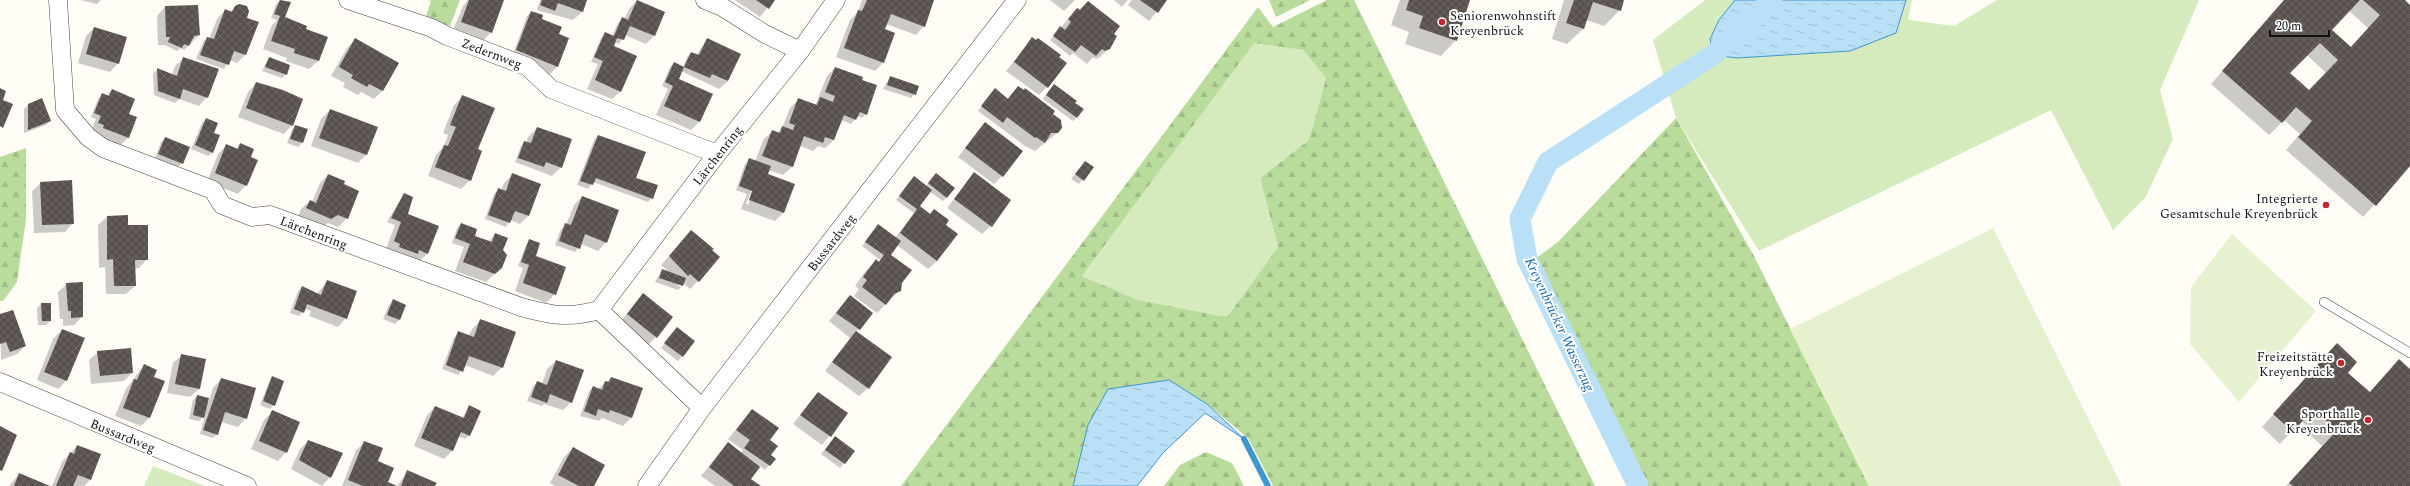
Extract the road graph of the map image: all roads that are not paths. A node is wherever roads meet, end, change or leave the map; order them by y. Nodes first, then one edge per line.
1 (58, 0) edge
2 (348, 0) edge
3 (705, 0) edge
4 (836, 0) edge
5 (1017, 0) edge
6 (800, 51) junction
7 (717, 154) junction
8 (2324, 302) dead end
9 (599, 310) junction
10 (2410, 353) edge
11 (0, 382) edge
12 (702, 408) junction
13 (247, 486) edge
14 (647, 486) edge

1 - 9 street, Lärchenring
2 - 7 street, Zedernweg
3 - 6 street
4 - 6 street, Lärchenring
5 - 12 street, Bussardweg
6 - 7 street, Lärchenring
7 - 9 street, Lärchenring
8 - 10 lane
9 - 12 street
11 - 13 street, Bussardweg
12 - 14 street, Bussardweg

